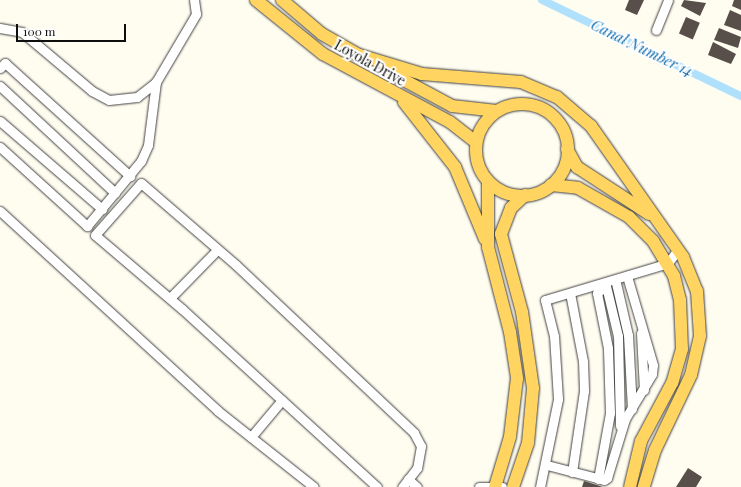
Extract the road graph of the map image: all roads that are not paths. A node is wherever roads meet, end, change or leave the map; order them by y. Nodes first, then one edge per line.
1 (194, 0) edge
2 (256, 0) edge
3 (282, 0) edge
4 (668, 0) edge
5 (0, 28) edge
6 (656, 30) dead end
7 (356, 54) junction
8 (0, 68) edge
9 (156, 82) junction
10 (0, 86) edge
11 (394, 94) junction
12 (497, 111) junction
13 (0, 121) edge
14 (476, 142) junction
15 (0, 147) edge
16 (568, 149) junction
17 (130, 176) junction
18 (488, 181) junction
19 (551, 185) junction
20 (115, 194) junction
21 (525, 195) junction
22 (102, 209) junction
23 (0, 211) edge
24 (662, 226) junction
25 (488, 247) junction
26 (678, 249) junction
27 (216, 251) junction
28 (668, 263) junction
29 (628, 278) junction
30 (616, 283) junction
31 (606, 286) junction
32 (570, 293) junction
33 (170, 298) junction
34 (282, 400) junction
35 (632, 408) junction
36 (620, 432) junction
37 (251, 437) junction
38 (547, 465) junction
39 (572, 472) junction
40 (408, 479) junction
41 (598, 479) junction
42 (498, 486) edge
43 (314, 487) edge
44 (377, 487) edge
45 (402, 487) edge
46 (417, 487) edge
47 (479, 487) edge
48 (513, 487) edge
49 (540, 487) edge
50 (630, 487) edge
51 (644, 487) edge

1 - 9 street
2 - 11 main road, Loyola Drive
3 - 7 main road, Loyola Drive
4 - 6 street
5 - 9 street
7 - 12 main road, Loyola Drive
7 - 24 main road
8 - 17 street
9 - 17 street
10 - 20 street
11 - 14 main road, Loyola Drive
11 - 25 main road
12 - 14 main road
12 - 16 main road
13 - 22 street
14 - 18 main road
15 - 22 street
16 - 19 main road
16 - 24 main road
17 - 20 street
18 - 21 main road
18 - 25 main road
19 - 21 main road
19 - 28 main road
20 - 22 street
21 - 48 main road
23 - 37 street
24 - 26 main road
25 - 42 main road
26 - 28 street
26 - 51 main road
27 - 33 street
27 - 33 street
27 - 40 street
28 - 29 street
28 - 50 main road
29 - 30 street
29 - 32 street
29 - 35 street
30 - 31 street
30 - 35 street
31 - 36 street
31 - 41 street
32 - 38 street
32 - 39 street
33 - 34 street
34 - 37 street
34 - 44 street
35 - 36 street
36 - 41 street
37 - 43 street
38 - 39 street
38 - 49 street
39 - 41 street
40 - 45 street
40 - 46 street
42 - 47 street

